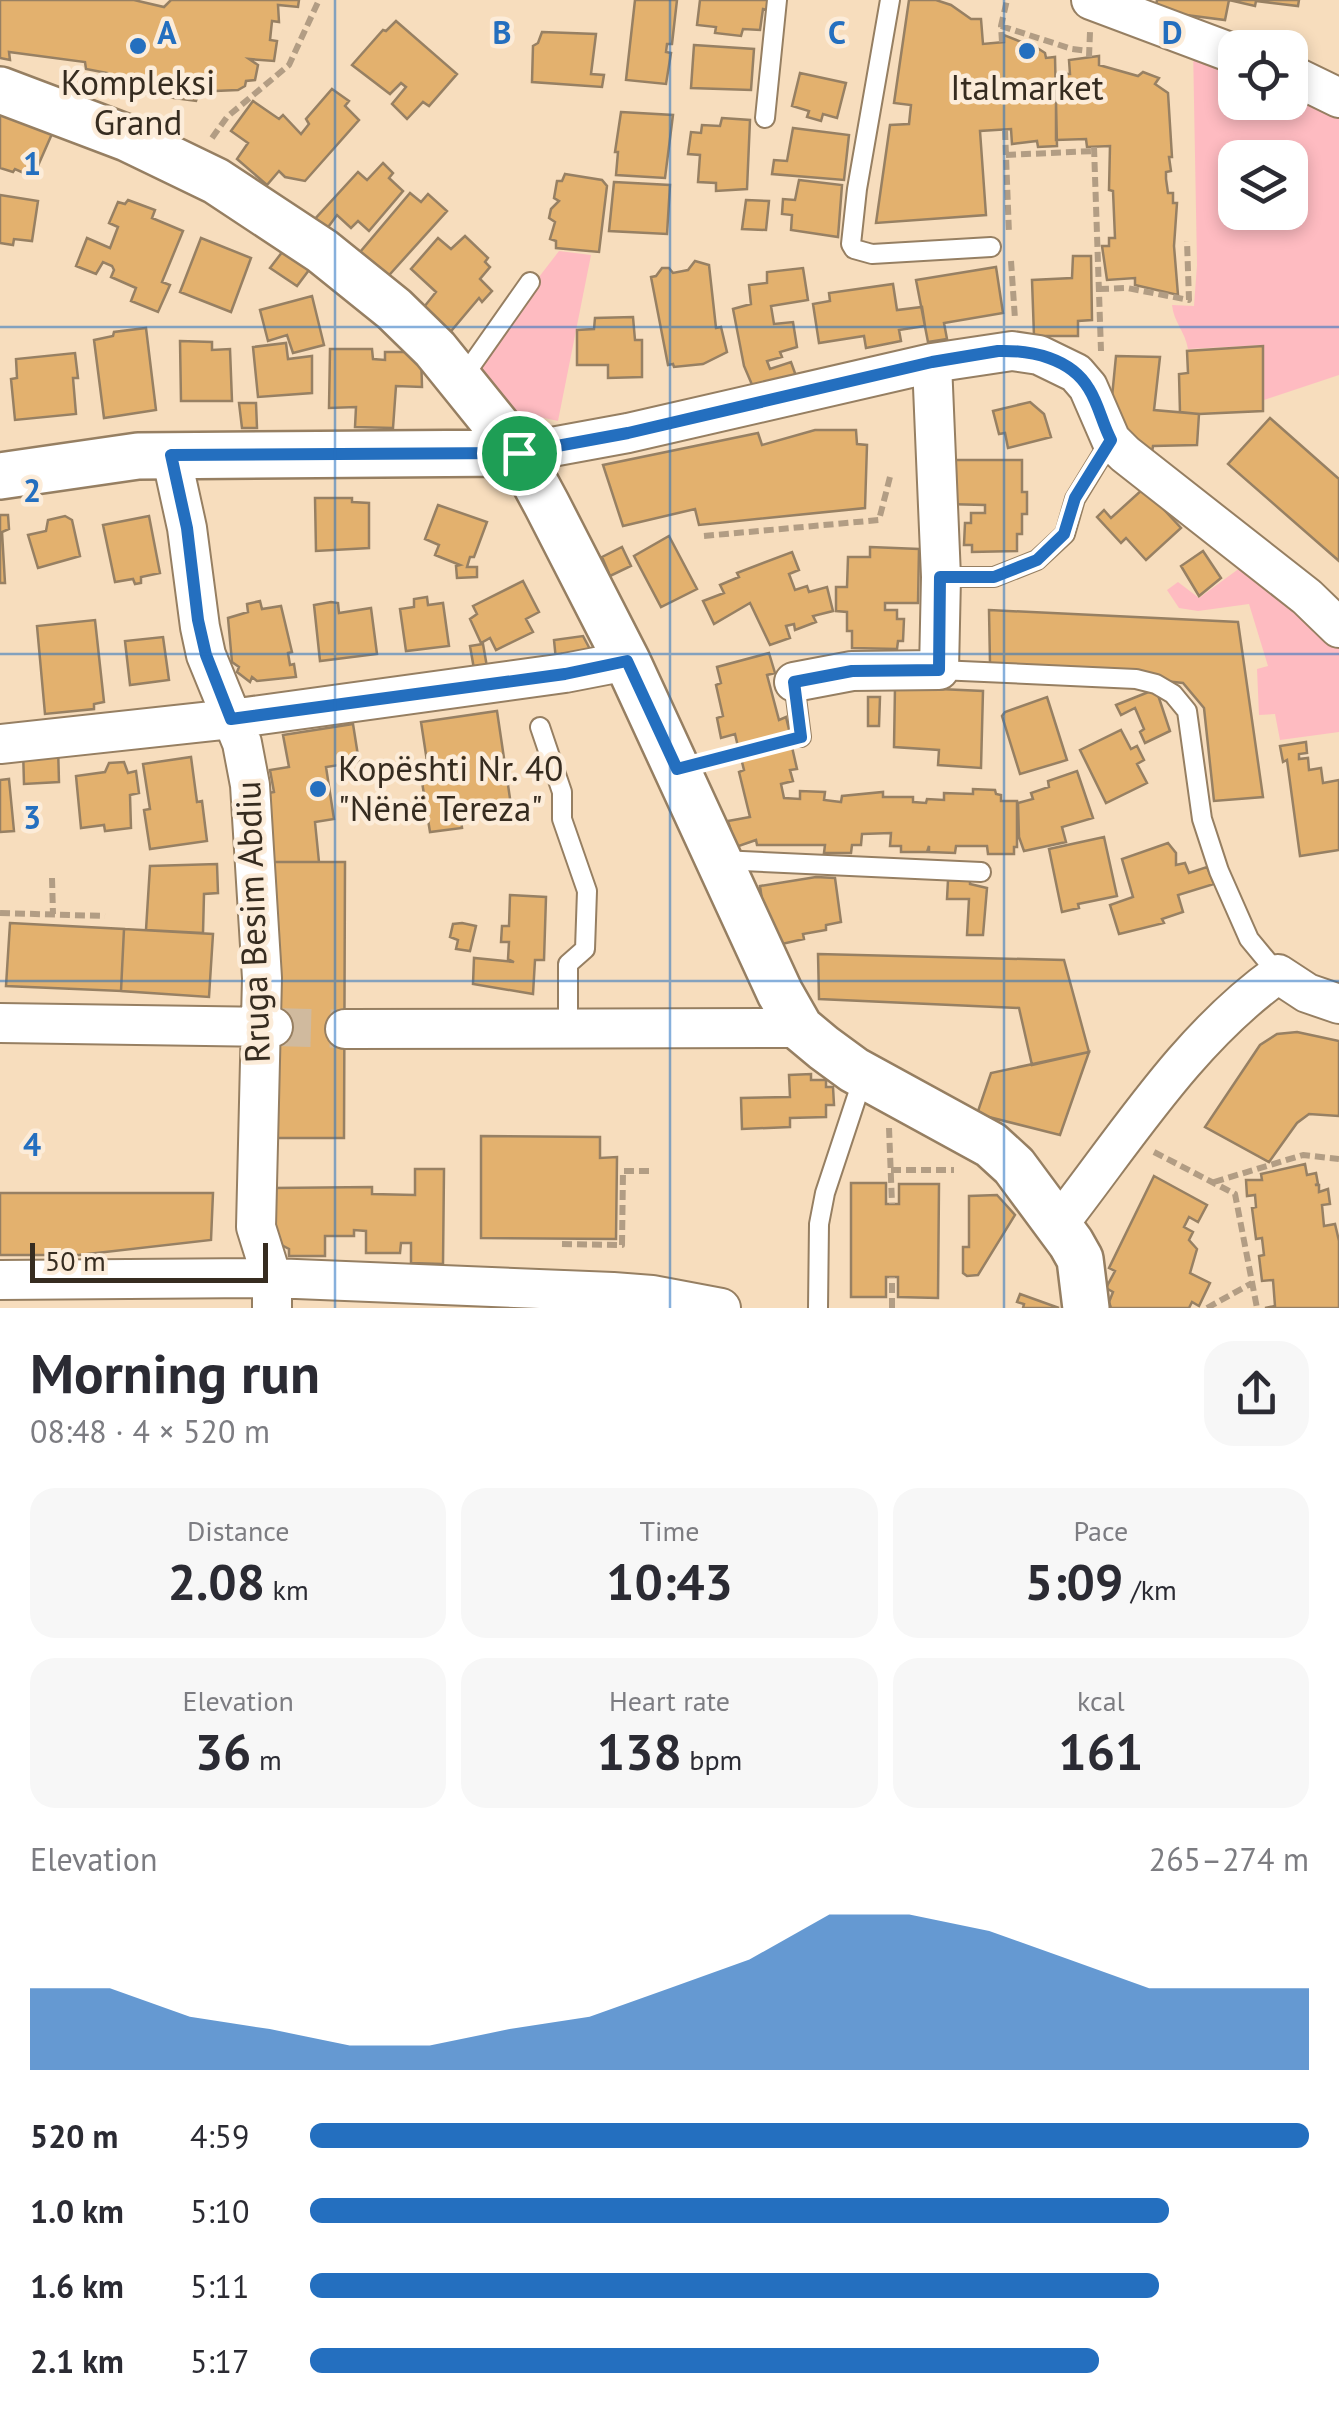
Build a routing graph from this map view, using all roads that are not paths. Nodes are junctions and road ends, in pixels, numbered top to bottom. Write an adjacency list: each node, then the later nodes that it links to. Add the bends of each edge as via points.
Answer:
1 (777, 0): 8 (lane)
2 (890, 0): 9 (lane, via 851,244 872,254)
3 (1102, 2): 4 (street)
4 (1218, 47)
5 (1308, 83): 7 (street)
6 (0, 90): 12 (street, via 127,138 263,210 408,322)
7 (1339, 98)
8 (765, 118)
9 (991, 246)
10 (530, 282): 12 (lane)
11 (932, 362): 13 (street, via 1012,351 1052,360 1088,387); 14 (street); 17 (street)
12 (461, 380): 14 (street)
13 (1111, 440): 17 (lane, via 1075,498 1064,534 1037,560 994,577); 18 (street)
14 (519, 453): 15 (street); 19 (street)
15 (171, 455): 16 (street); 22 (street, Rruga Besim Abdiu, via 198,620)
16 (0, 476)
17 (940, 577): 20 (street)
18 (1339, 628)
19 (627, 661): 22 (street); 26 (street)
20 (939, 670): 21 (street, via 852,671); 28 (lane, via 1136,679 1173,694 1187,711 1202,819 1219,871 1249,939)
21 (794, 682): 24 (lane)
22 (231, 719): 25 (street); 31 (street, Rruga Besim Abdiu, via 250,785)
23 (540, 727): 34 (lane, via 587,892 585,949 568,964)
24 (801, 737)
25 (0, 744)
26 (719, 860): 27 (lane); 32 (street)
27 (980, 872)
28 (1278, 974): 29 (street); 36 (street, via 1217,1023)
29 (1339, 1004)
30 (0, 1022): 31 (street)
31 (267, 1026): 38 (street, Rruga Besim Abdiu, via 256,1226)
32 (800, 1028): 34 (street); 35 (street)
33 (345, 1029): 34 (street)
34 (568, 1030)
35 (864, 1075): 36 (street, via 991,1145); 40 (lane, via 825,1193)
36 (1058, 1225): 41 (street, via 1080,1259)
37 (0, 1280): 38 (street)
38 (272, 1293): 39 (street, via 613,1292)
39 (721, 1308)
40 (818, 1308)
41 (1086, 1308)

